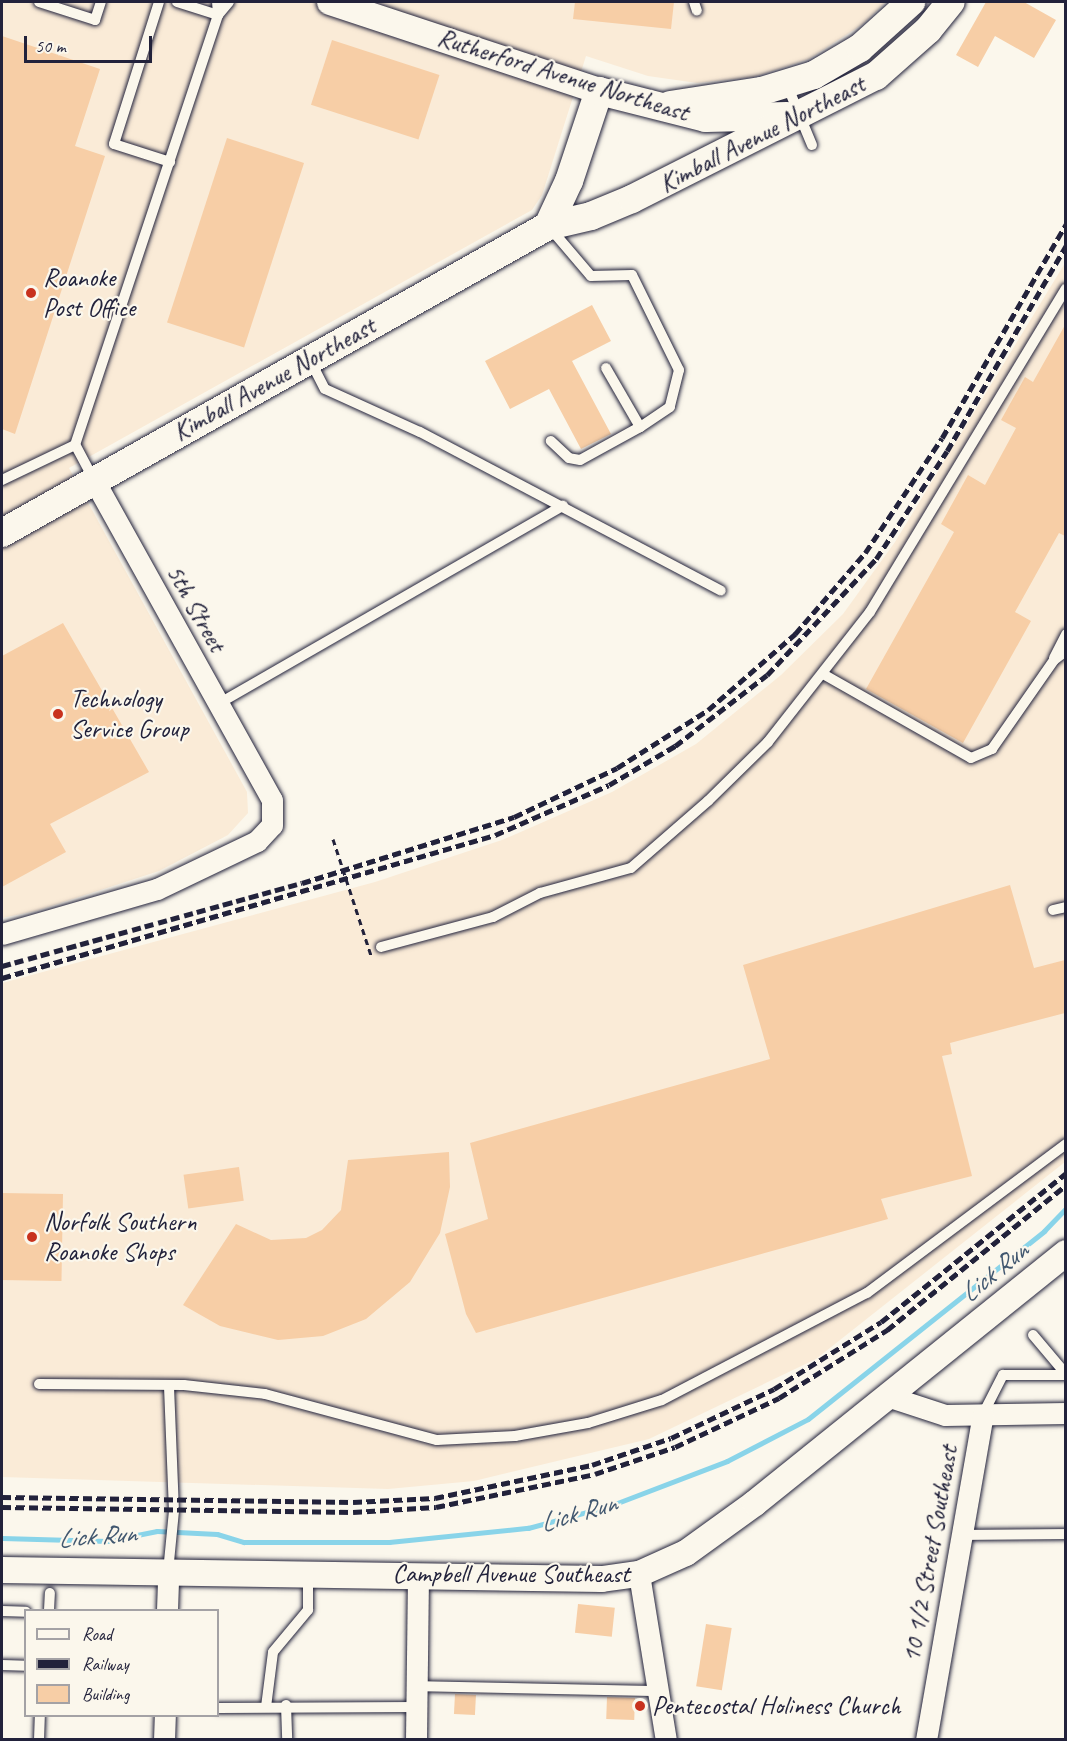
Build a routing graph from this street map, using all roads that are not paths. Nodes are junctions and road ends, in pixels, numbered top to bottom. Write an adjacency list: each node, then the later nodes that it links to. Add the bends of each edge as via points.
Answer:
1 (39, 2): 2 (lane, via 95,20)
2 (101, 2)
3 (159, 2): 16 (lane, via 114,144)
4 (177, 2): 10 (lane)
5 (217, 2): 10 (lane)
6 (229, 2): 10 (lane)
7 (911, 2): 11 (main road, Kimball Avenue Northeast, via 860,48)
8 (951, 2): 14 (main road, Kimball Avenue Northeast, via 928,30 876,76)
9 (346, 4): 12 (street, Rutherford Avenue Northeast)
10 (218, 15): 16 (lane)
11 (787, 84): 13 (main road, Kimball Avenue Northeast); 14 (lane)
12 (599, 91): 13 (main road, Rutherford Avenue Northeast); 17 (main road, via 569,181)
13 (662, 106): 14 (main road, Rutherford Avenue Northeast, via 706,118)
14 (800, 116): 15 (lane); 17 (main road, Kimball Avenue Northeast, via 632,200 591,216)
15 (812, 145)
16 (170, 162): 23 (lane)
17 (548, 226): 19 (main road, Kimball Avenue Northeast); 21 (lane, via 591,276 632,275 671,348 679,370 670,407)
18 (1065, 289): 32 (lane, via 939,505 870,612)
19 (309, 359): 25 (main road, Kimball Avenue Northeast); 26 (lane, via 325,389 358,401)
20 (606, 368): 21 (lane)
21 (640, 427): 22 (lane, via 580,460 568,458)
22 (551, 441)
23 (75, 445): 24 (lane); 25 (lane)
24 (2, 480)
25 (94, 480): 27 (main road, Kimball Avenue Northeast); 33 (street, 5th Street)
26 (563, 507): 28 (lane); 33 (lane)
27 (2, 533)
28 (721, 591)
29 (1065, 633): 31 (lane)
30 (1065, 651): 31 (lane)
31 (1050, 666): 32 (lane, via 992,749 971,758)
32 (823, 674): 37 (lane, via 768,742 648,858 624,871 540,893 493,917)
33 (218, 704): 36 (street, 5th Street, via 272,800 272,825 256,841 157,889)
34 (1065, 907): 35 (lane)
35 (1053, 910)
36 (2, 934)
37 (381, 947)
38 (1065, 1144): 43 (lane, via 867,1293 662,1400 588,1422 515,1436 437,1440 271,1395)
39 (1065, 1253): 44 (street, Campbell Avenue Southeast)
40 (1033, 1335): 41 (lane)
41 (1065, 1375): 46 (lane, via 1003,1376)
42 (39, 1384): 43 (lane)
43 (169, 1385): 49 (lane, via 174,1502)
44 (886, 1396): 46 (street, via 921,1411); 52 (street, Campbell Avenue Southeast, via 686,1553)
45 (1065, 1413): 46 (street)
46 (983, 1415): 48 (street, 10 1/2 Street Southeast)
47 (1065, 1534): 48 (lane)
48 (961, 1535): 74 (street, 10 1/2 Street Southeast)
49 (168, 1559): 50 (street, Campbell Avenue Southeast); 51 (street, Campbell Avenue Southeast); 56 (street)
50 (2, 1570)
51 (308, 1574): 53 (street, Campbell Avenue Southeast); 65 (lane, via 308,1610 273,1652)
52 (639, 1574): 53 (street, Campbell Avenue Southeast, via 602,1579); 62 (street)
53 (418, 1576): 61 (street)
54 (50, 1593): 55 (lane)
55 (49, 1609)
56 (167, 1609)
57 (2, 1611): 58 (lane)
58 (24, 1612)
59 (2, 1665): 60 (lane)
60 (24, 1665)
61 (416, 1686): 62 (lane); 66 (street)
62 (659, 1691): 73 (street)
63 (286, 1705): 65 (lane); 66 (lane); 71 (lane)
64 (219, 1707): 65 (lane)
65 (266, 1707)
66 (417, 1707): 72 (street)
67 (40, 1717): 69 (lane)
68 (165, 1717): 70 (street)
69 (39, 1740)
70 (164, 1740)
71 (287, 1740)
72 (416, 1740)
73 (666, 1740)
74 (926, 1740)

